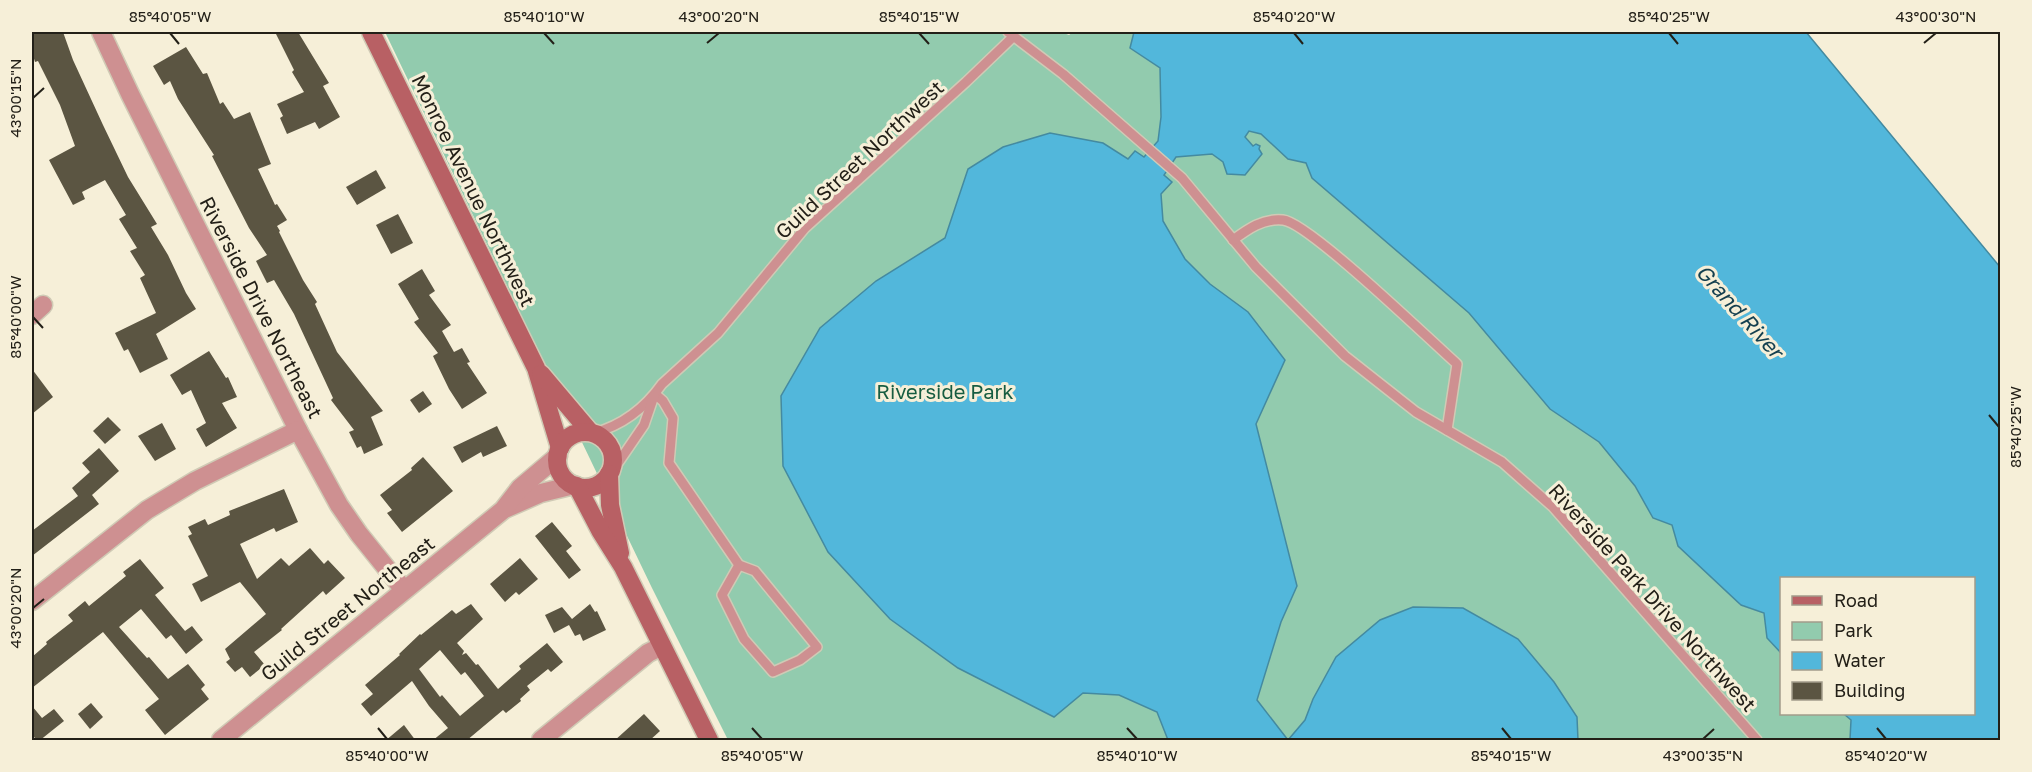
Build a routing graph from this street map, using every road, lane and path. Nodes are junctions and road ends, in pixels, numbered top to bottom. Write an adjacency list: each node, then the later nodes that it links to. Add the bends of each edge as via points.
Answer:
1 (101, 32): 7 (street, Riverside Drive Northeast)
2 (371, 32): 5 (main road, Monroe Avenue Northwest)
3 (1011, 34): 4 (lane, Riverside Park Drive Northwest, via 1182,178); 6 (lane, Guild Street Northwest, via 966,82 806,228 718,333)
4 (1233, 240): 8 (lane, Riverside Park Drive Northwest, via 1345,356 1416,412); 8 (lane, via 1257,223 1284,220 1313,236 1457,364)
5 (536, 368): 9 (main road, Monroe Avenue Northwest); 10 (main road, Monroe Avenue Northwest)
6 (655, 394): 9 (lane, Guild Street Northwest, via 618,425); 11 (lane, Guild Street Northwest, via 644,425); 14 (lane, via 673,418 669,463)
7 (298, 430): 16 (street, Riverside Drive Northeast, via 346,515); 17 (street, via 195,481 147,510)
8 (1447, 430): 22 (lane, Riverside Park Drive Northwest, via 1502,462 1554,507)
9 (592, 433): 10 (main road, via 572,435); 11 (main road, via 608,443 613,458)
10 (559, 452): 12 (main road, via 561,473); 13 (street, Guild Street Northeast, via 520,488)
11 (611, 470): 12 (main road, via 590,487); 15 (main road, via 610,505)
12 (576, 485): 13 (street, Guild Street Northeast, via 541,493); 15 (main road)
13 (503, 510): 16 (street, Guild Street Northeast)
14 (739, 565): 14 (lane, via 722,595 744,639 773,672 817,647 755,572)
15 (623, 567): 18 (main road)
16 (404, 590): 19 (street, Guild Street Northeast)
17 (32, 601)
18 (662, 646): 20 (street, via 648,653); 21 (main road)
19 (220, 741)
20 (541, 741)
21 (709, 741)
22 (1757, 741)

